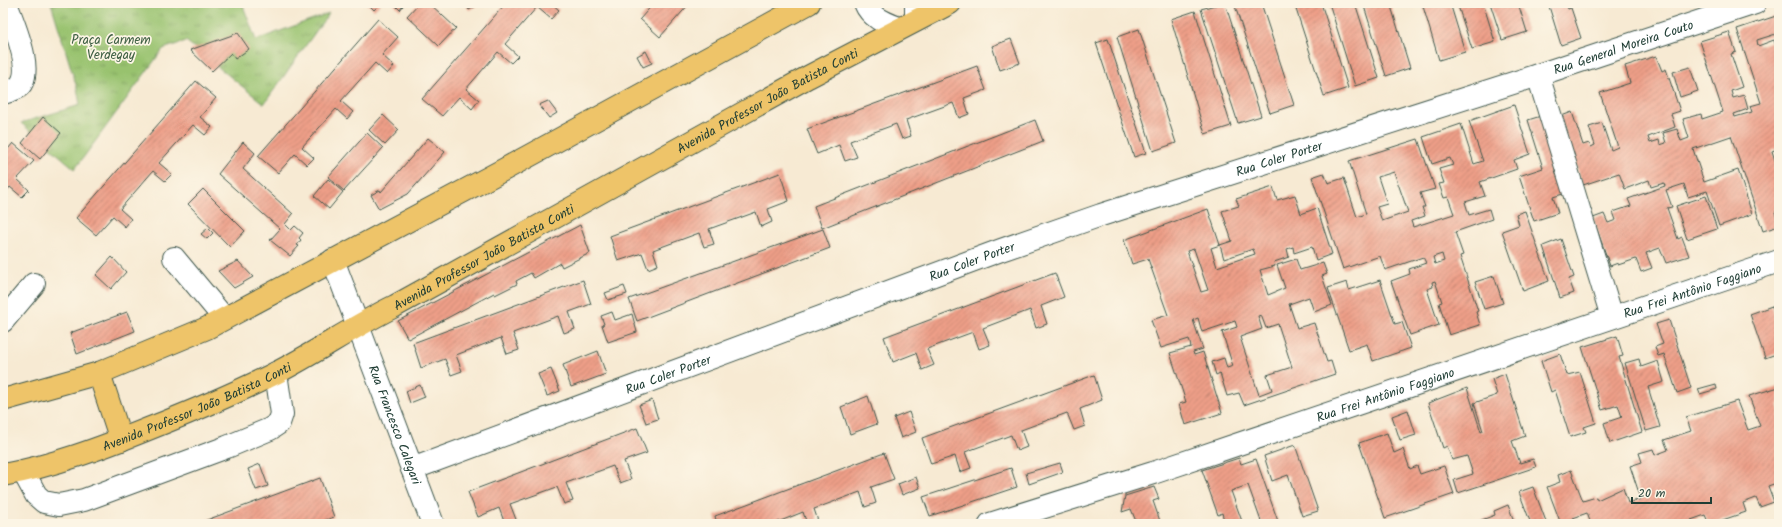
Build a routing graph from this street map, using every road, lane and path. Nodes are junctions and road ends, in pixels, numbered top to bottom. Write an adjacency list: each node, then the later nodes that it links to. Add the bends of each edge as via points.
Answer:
1 (6, 3): 8 (street, via 25,60 25,76)
2 (809, 3): 10 (main road)
3 (865, 3): 6 (street, via 880,20)
4 (950, 3): 6 (main road, Avenida Professor João Batista Conti)
5 (1754, 3): 7 (street, Rua General Moreira Couto)
6 (910, 17): 16 (main road, Avenida Professor João Batista Conti)
7 (1538, 75): 13 (street); 21 (street, Rua Coler Porter, via 1101,215)
8 (11, 90)
9 (174, 258): 14 (street)
10 (333, 260): 14 (main road); 16 (street, Rua Francesco Calegari)
11 (1779, 261): 13 (street, Rua Frei Antônio Faggiano)
12 (34, 284): 15 (street)
13 (1612, 317): 24 (street, Rua Frei Antônio Faggiano, via 1138,478)
14 (224, 318): 17 (main road, via 207,328)
15 (3, 321)
16 (359, 325): 18 (main road, Avenida Professor João Batista Conti); 21 (street, Rua Francesco Calegari)
17 (99, 373): 19 (main road); 20 (main road)
18 (276, 373): 20 (main road, Avenida Professor João Batista Conti, via 187,414); 22 (street, via 282,414 279,423 227,447 84,500 66,504 44,502)
19 (3, 400)
20 (121, 440): 22 (main road, Avenida Professor João Batista Conti, via 80,455)
21 (412, 469): 23 (street, Rua Francesco Calegari)
22 (13, 473)
23 (433, 524)
24 (990, 524)

